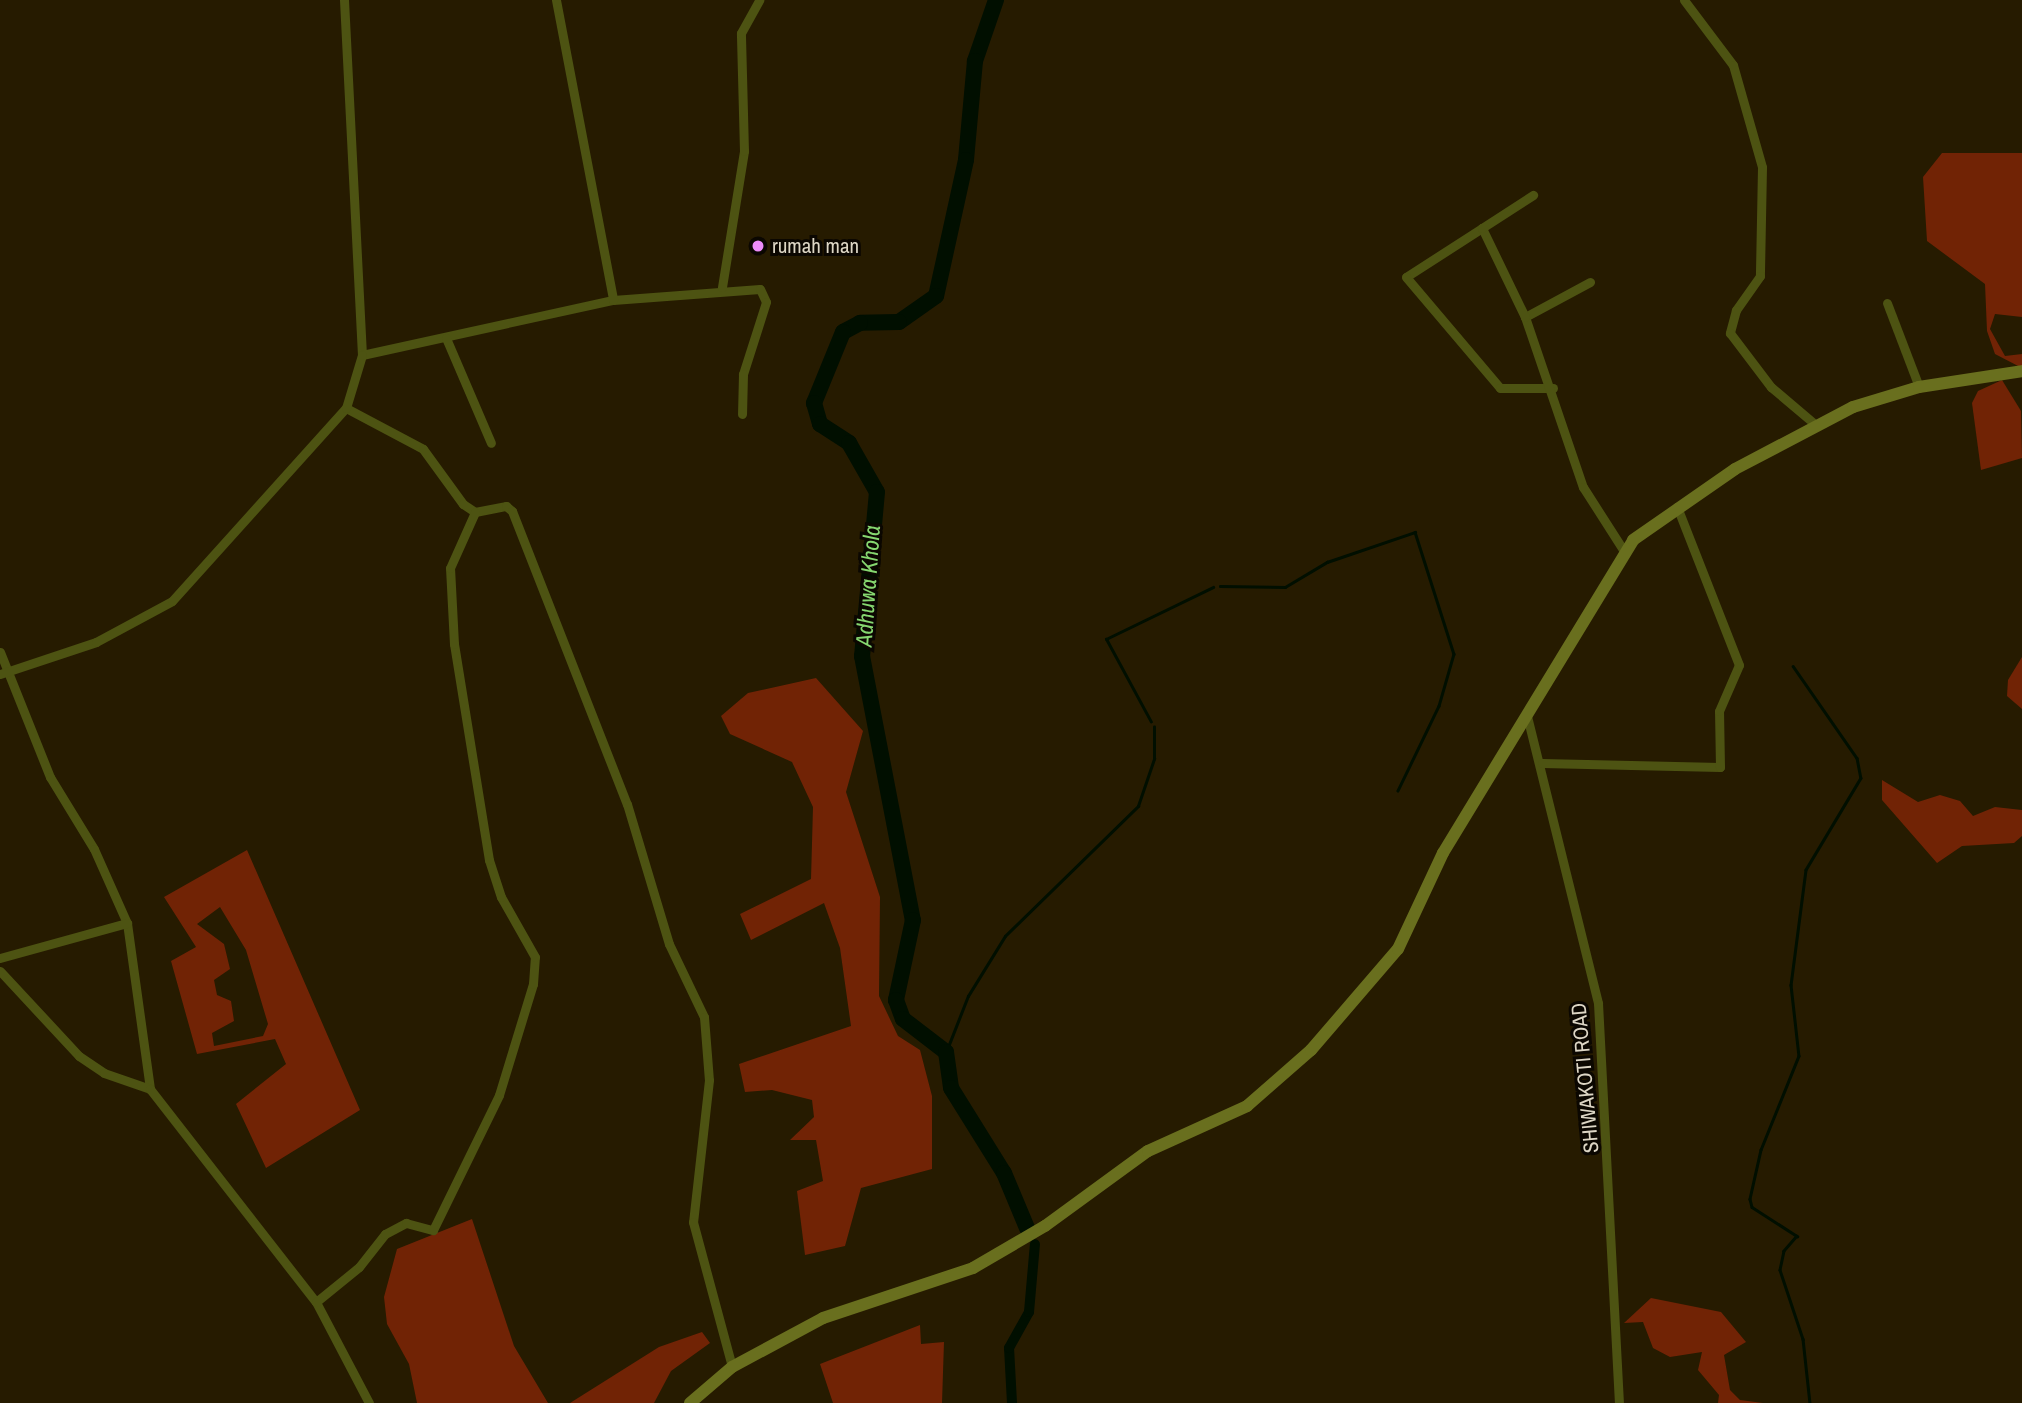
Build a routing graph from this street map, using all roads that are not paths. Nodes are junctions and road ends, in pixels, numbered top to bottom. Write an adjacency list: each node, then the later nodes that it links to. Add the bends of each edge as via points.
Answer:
1 (344, 0): 13 (street)
2 (556, 0): 9 (street)
3 (759, 0): 8 (street, via 741,33 744,151)
4 (1684, 0): 19 (street, via 1732,65 1762,167 1760,276 1736,310 1730,333 1771,387)
5 (1533, 195): 6 (street)
6 (1482, 228): 11 (street); 16 (street, via 1406,277 1500,388)
7 (1590, 282): 11 (street)
8 (722, 287): 9 (street); 18 (street, via 765,292 743,374)
9 (613, 300): 12 (street)
10 (1887, 303): 15 (street)
11 (1525, 317): 16 (street)
12 (446, 338): 13 (street); 20 (street)
13 (362, 355): 17 (street)
14 (2022, 371): 15 (street)
15 (1919, 387): 19 (street)
16 (1553, 388): 23 (street, via 1583,487)
17 (346, 408): 22 (street, via 423,449); 25 (street, via 172,601 96,642)
18 (742, 414)
19 (1816, 425): 21 (street)
20 (491, 443)
21 (1677, 507): 23 (street); 27 (street, via 1740,666 1719,710 1720,767)
22 (475, 512): 32 (street, via 450,568 454,643 489,860 501,897 535,957 533,984 499,1095 433,1230 406,1223 385,1234 359,1267); 33 (street, via 506,506 512,511 628,804 669,944 704,1017 709,1080 693,1222)
23 (1624, 551): 26 (street)
24 (0, 652): 25 (street)
25 (4, 672): 28 (street, via 50,777 94,849)
26 (1527, 716): 27 (street, SHIWAKOTI ROAD); 33 (street, via 1443,853 1398,949 1311,1050 1247,1106 1148,1151 1045,1226 973,1268 823,1318)
27 (1542, 763): 36 (street, SHIWAKOTI ROAD, via 1562,871 1598,1003)
28 (127, 923): 29 (street); 31 (street)
29 (0, 958)
30 (0, 971): 31 (street, via 79,1056 104,1073)
31 (150, 1089): 32 (street)
32 (316, 1302): 34 (street)
33 (732, 1367): 35 (street)
34 (369, 1403)
35 (690, 1403)
36 (1619, 1403)

